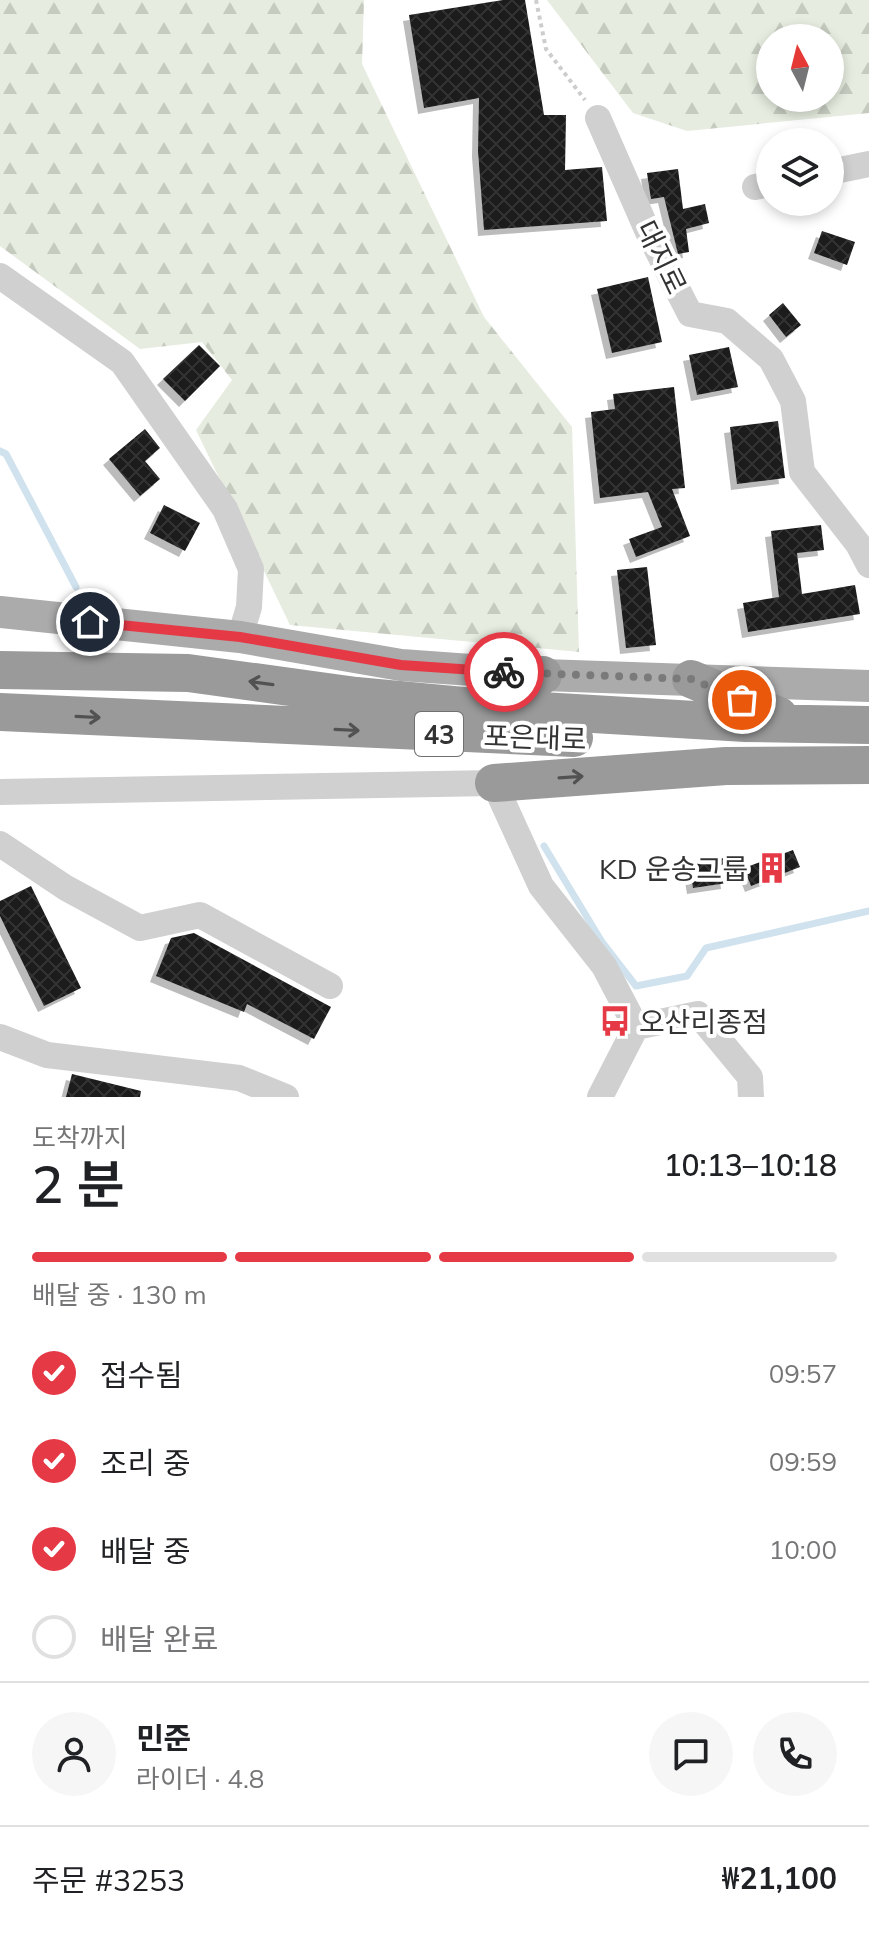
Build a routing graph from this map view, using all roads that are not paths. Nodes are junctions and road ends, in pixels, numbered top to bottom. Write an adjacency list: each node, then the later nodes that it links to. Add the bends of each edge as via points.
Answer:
1 (598, 118): 5 (street, 대지로, via 690,314 727,321 771,359 793,401 802,472)
2 (869, 164): 3 (street)
3 (844, 169)
4 (0, 276): 7 (street, via 122,362 225,509 251,569 249,607)
5 (867, 558)
6 (0, 612): 7 (main road)
7 (240, 637): 10 (main road, via 401,665)
8 (869, 669): 12 (street)
9 (8, 670): 14 (highway, 포은대로 / 43, one-way to 9, via 188,673)
10 (543, 675): 11 (main road); 14 (highway)
11 (691, 679): 12 (main road); 16 (highway)
12 (812, 683): 13 (main road)
13 (869, 686)
14 (474, 707): 16 (highway, 포은대로 / 43)
15 (5, 712): 18 (highway, 포은대로 / 43, one-way to 18, via 461,735)
16 (793, 722): 17 (highway, 포은대로 / 43)
17 (869, 725)
18 (869, 747)
19 (869, 765): 20 (highway, one-way to 19, via 726,766)
20 (494, 783): 21 (street); 24 (street, via 541,886 604,966)
21 (0, 792)
22 (0, 844): 23 (street, via 140,928 200,915)
23 (330, 986)
24 (636, 1027): 27 (street); 28 (street, via 698,1014 750,1077)
25 (0, 1037): 26 (street, via 47,1055 239,1078)
26 (286, 1097)
27 (600, 1097)
28 (751, 1097)

